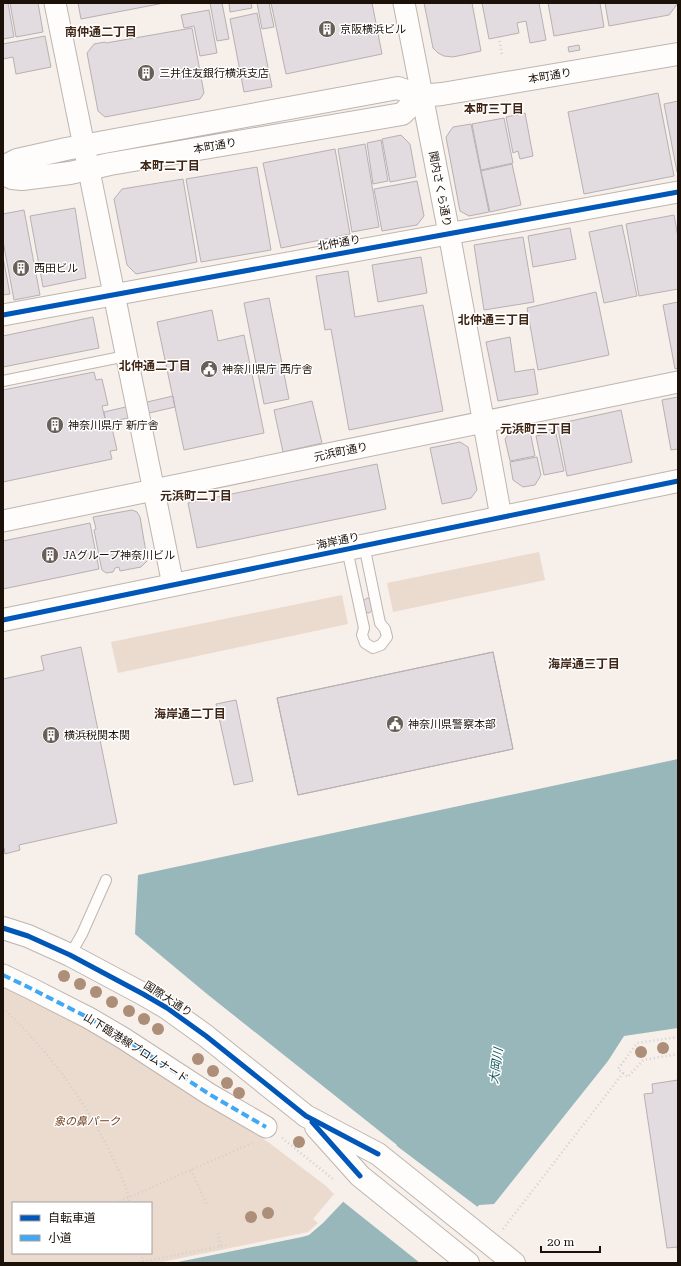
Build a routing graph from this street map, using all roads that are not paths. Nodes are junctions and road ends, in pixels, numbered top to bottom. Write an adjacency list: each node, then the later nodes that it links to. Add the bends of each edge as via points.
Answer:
1 (55, 3): 5 (street)
2 (404, 3): 4 (street, 関内さくら通り)
3 (678, 54): 4 (main road, 本町通り)
4 (421, 96): 5 (main road, 本町通り, via 398,88); 6 (main road, 本町通り, via 402,114); 9 (street, 関内さくら通り)
5 (84, 146): 6 (street); 7 (main road, 本町通り, via 17,160 9,164)
6 (89, 168): 7 (main road, 本町通り, via 22,179 12,178); 10 (street)
7 (3, 172)
8 (678, 192): 9 (street, 北仲通り)
9 (448, 233): 10 (street, 北仲通り); 15 (street, 関内さくら通り)
10 (114, 295): 11 (street, 北仲通り); 12 (street)
11 (3, 315)
12 (126, 356): 13 (lane); 17 (street)
13 (3, 381)
14 (678, 382): 15 (street, 元浜町通り)
15 (484, 422): 17 (street, 元浜町通り); 18 (street, 関内さくら通り)
16 (678, 481): 18 (main road, 海岸通り)
17 (153, 490): 19 (street, 元浜町通り); 21 (street)
18 (501, 517): 20 (main road, 海岸通り)
19 (3, 520)
20 (356, 547): 20 (lane, via 380,623 387,637 381,645 373,648 365,644 362,635 364,628); 21 (main road, 海岸通り)
21 (173, 585): 22 (main road, 海岸通り)
22 (3, 620)
23 (106, 880): 25 (lane)
24 (3, 928): 25 (main road, 国際大通り)
25 (70, 955): 27 (main road, 国際大通り, via 167,1008)
26 (3, 975): 28 (street, 山下臨港線プロムナード, via 123,1038 209,1094)
27 (306, 1116): 29 (main road, 国際大通り, via 360,1176); 30 (main road, 国際大通り, via 378,1154)
28 (261, 1134)
29 (463, 1259)
30 (514, 1263)

